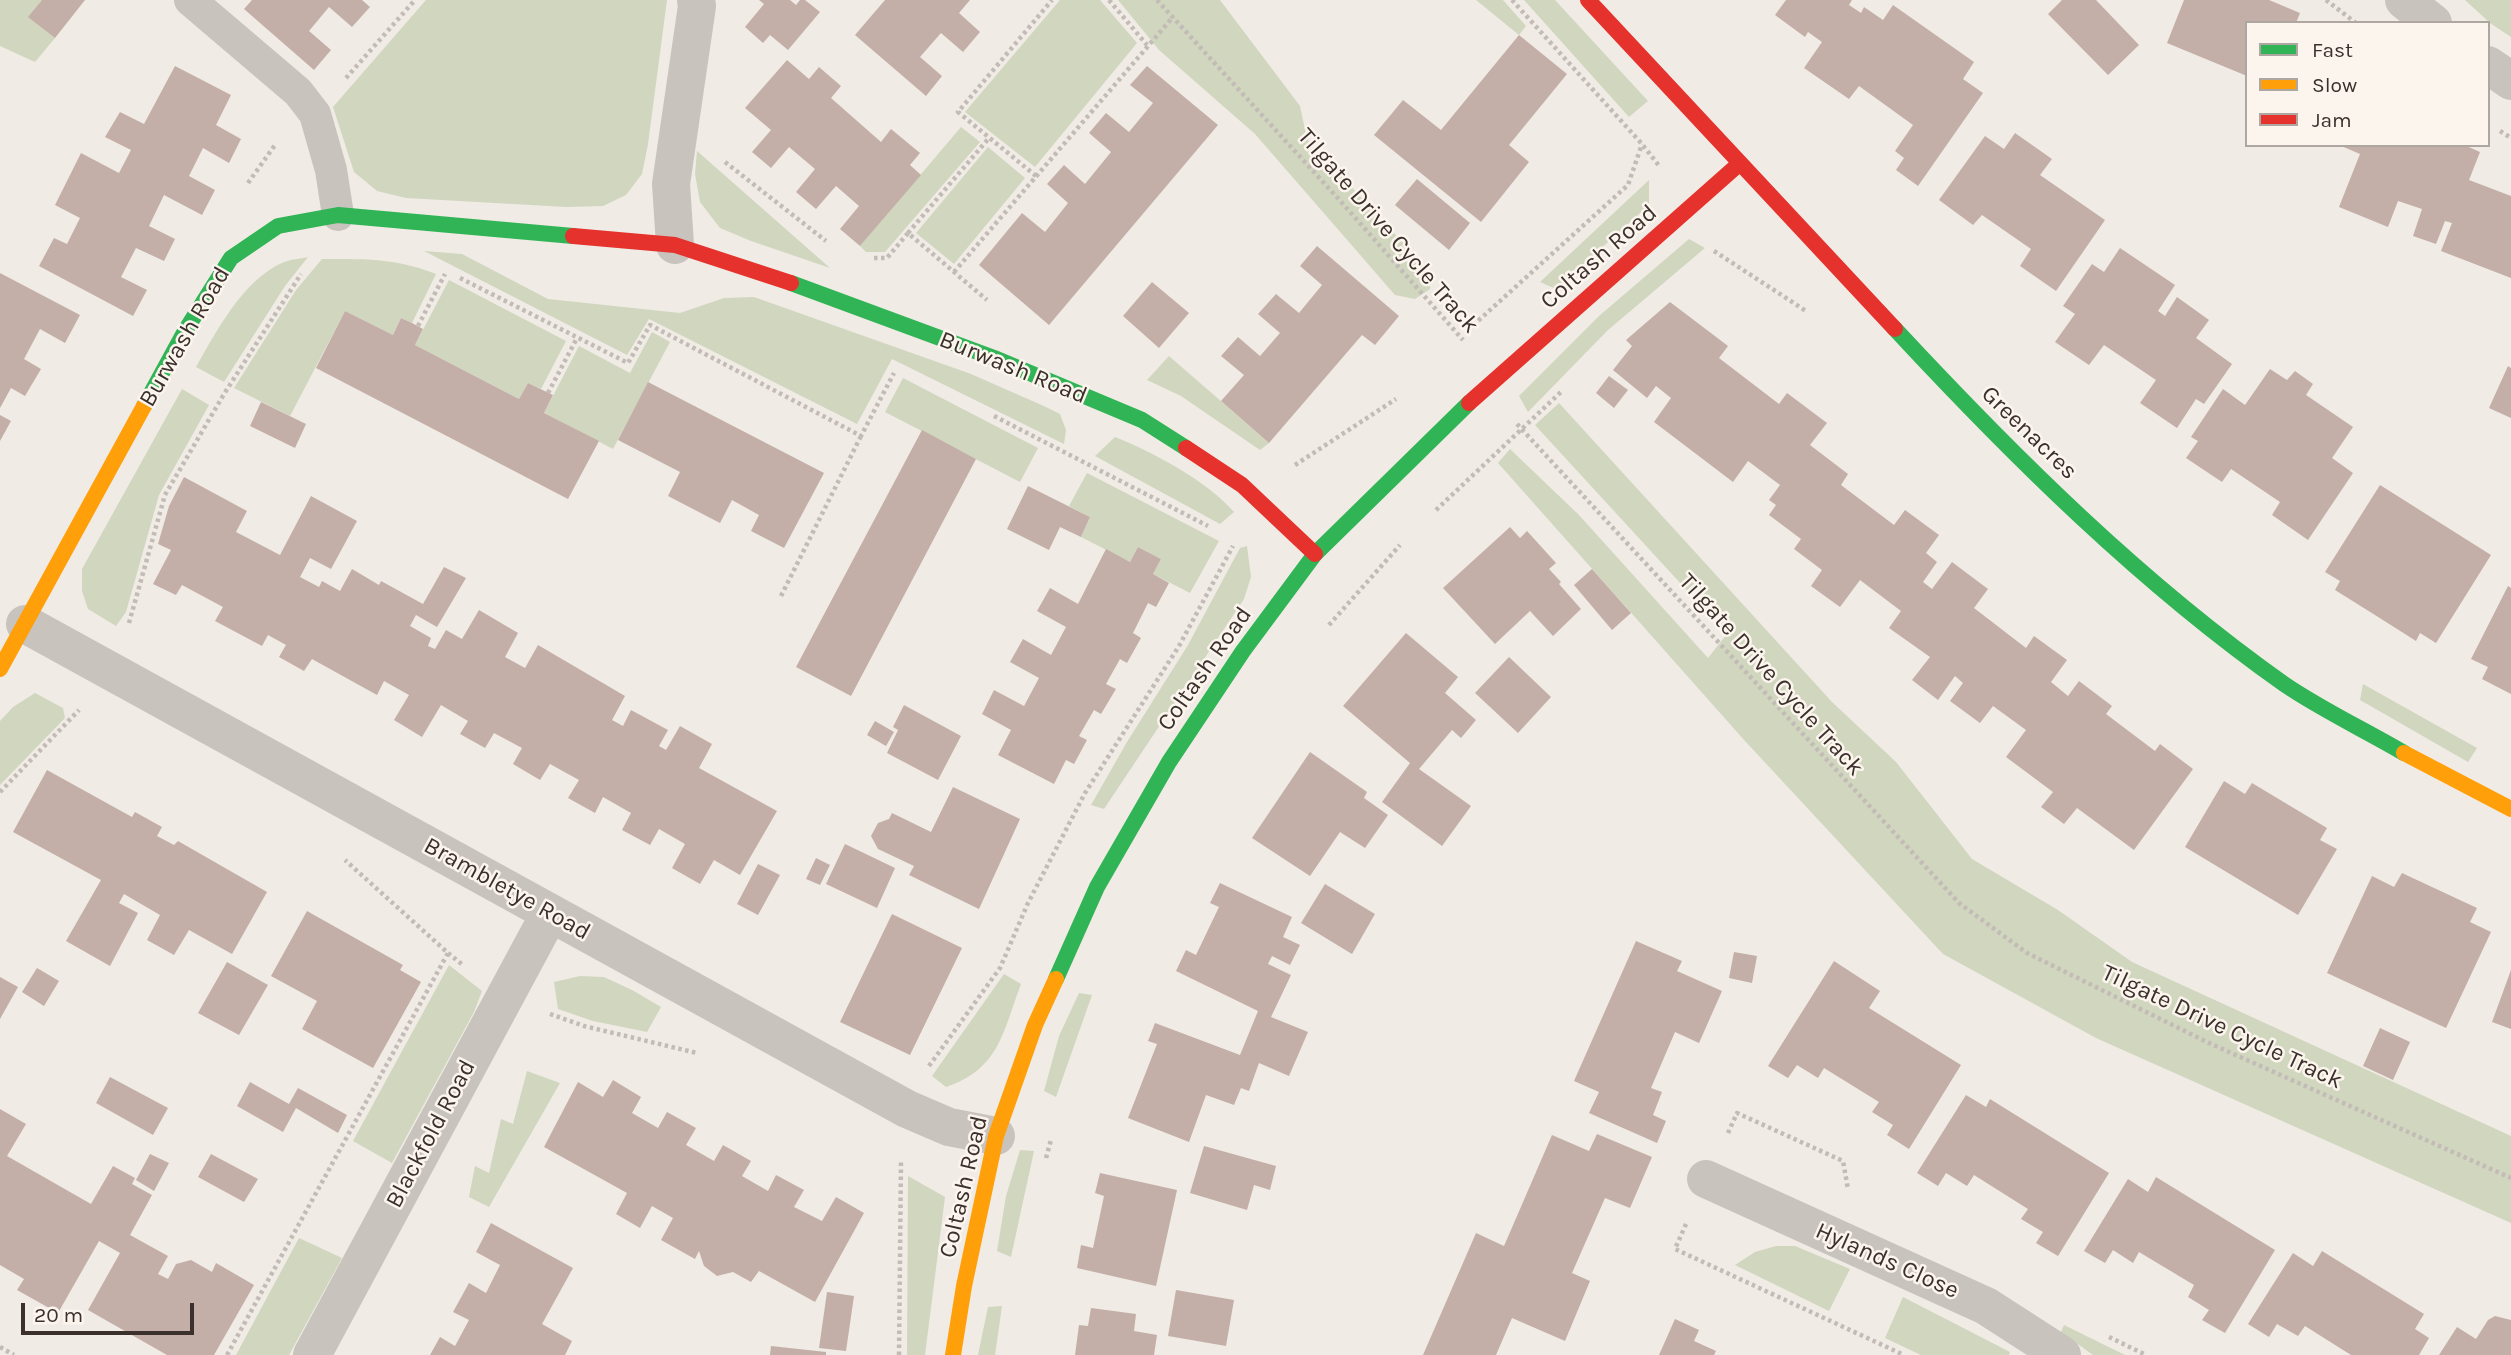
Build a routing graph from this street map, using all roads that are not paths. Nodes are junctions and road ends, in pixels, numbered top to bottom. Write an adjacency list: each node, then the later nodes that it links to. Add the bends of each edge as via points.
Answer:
1 (190, 0): 9 (lane, via 298,92 315,114)
2 (696, 0): 10 (street, via 671,184)
3 (1588, 0): 8 (street, Greenacres)
4 (2404, 0): 5 (street)
5 (2430, 21)
6 (2490, 66): 7 (street)
7 (2511, 81)
8 (1739, 164): 11 (street, Coltash Road, via 1489,383); 14 (street, Greenacres, via 1938,375 2169,595 2286,684)
9 (338, 215): 10 (street, Burwash Road); 12 (street, Burwash Road, via 278,226 231,258 185,331)
10 (675, 245): 11 (street, Burwash Road, via 994,358 1142,420 1242,485)
11 (1315, 554): 16 (street, Coltash Road, via 1176,751 1097,887 1035,1025)
12 (25, 624): 13 (street, Burwash Road); 15 (street, Brambletye Road)
13 (0, 669)
14 (2511, 809)
15 (550, 913): 16 (street, Brambletye Road, via 907,1109 949,1127); 18 (street, Blackfold Road)
16 (996, 1136): 19 (street, Coltash Road)
17 (1706, 1179): 20 (street, Hylands Close, via 1986,1306)
18 (312, 1355)
19 (953, 1355)
20 (2062, 1355)

